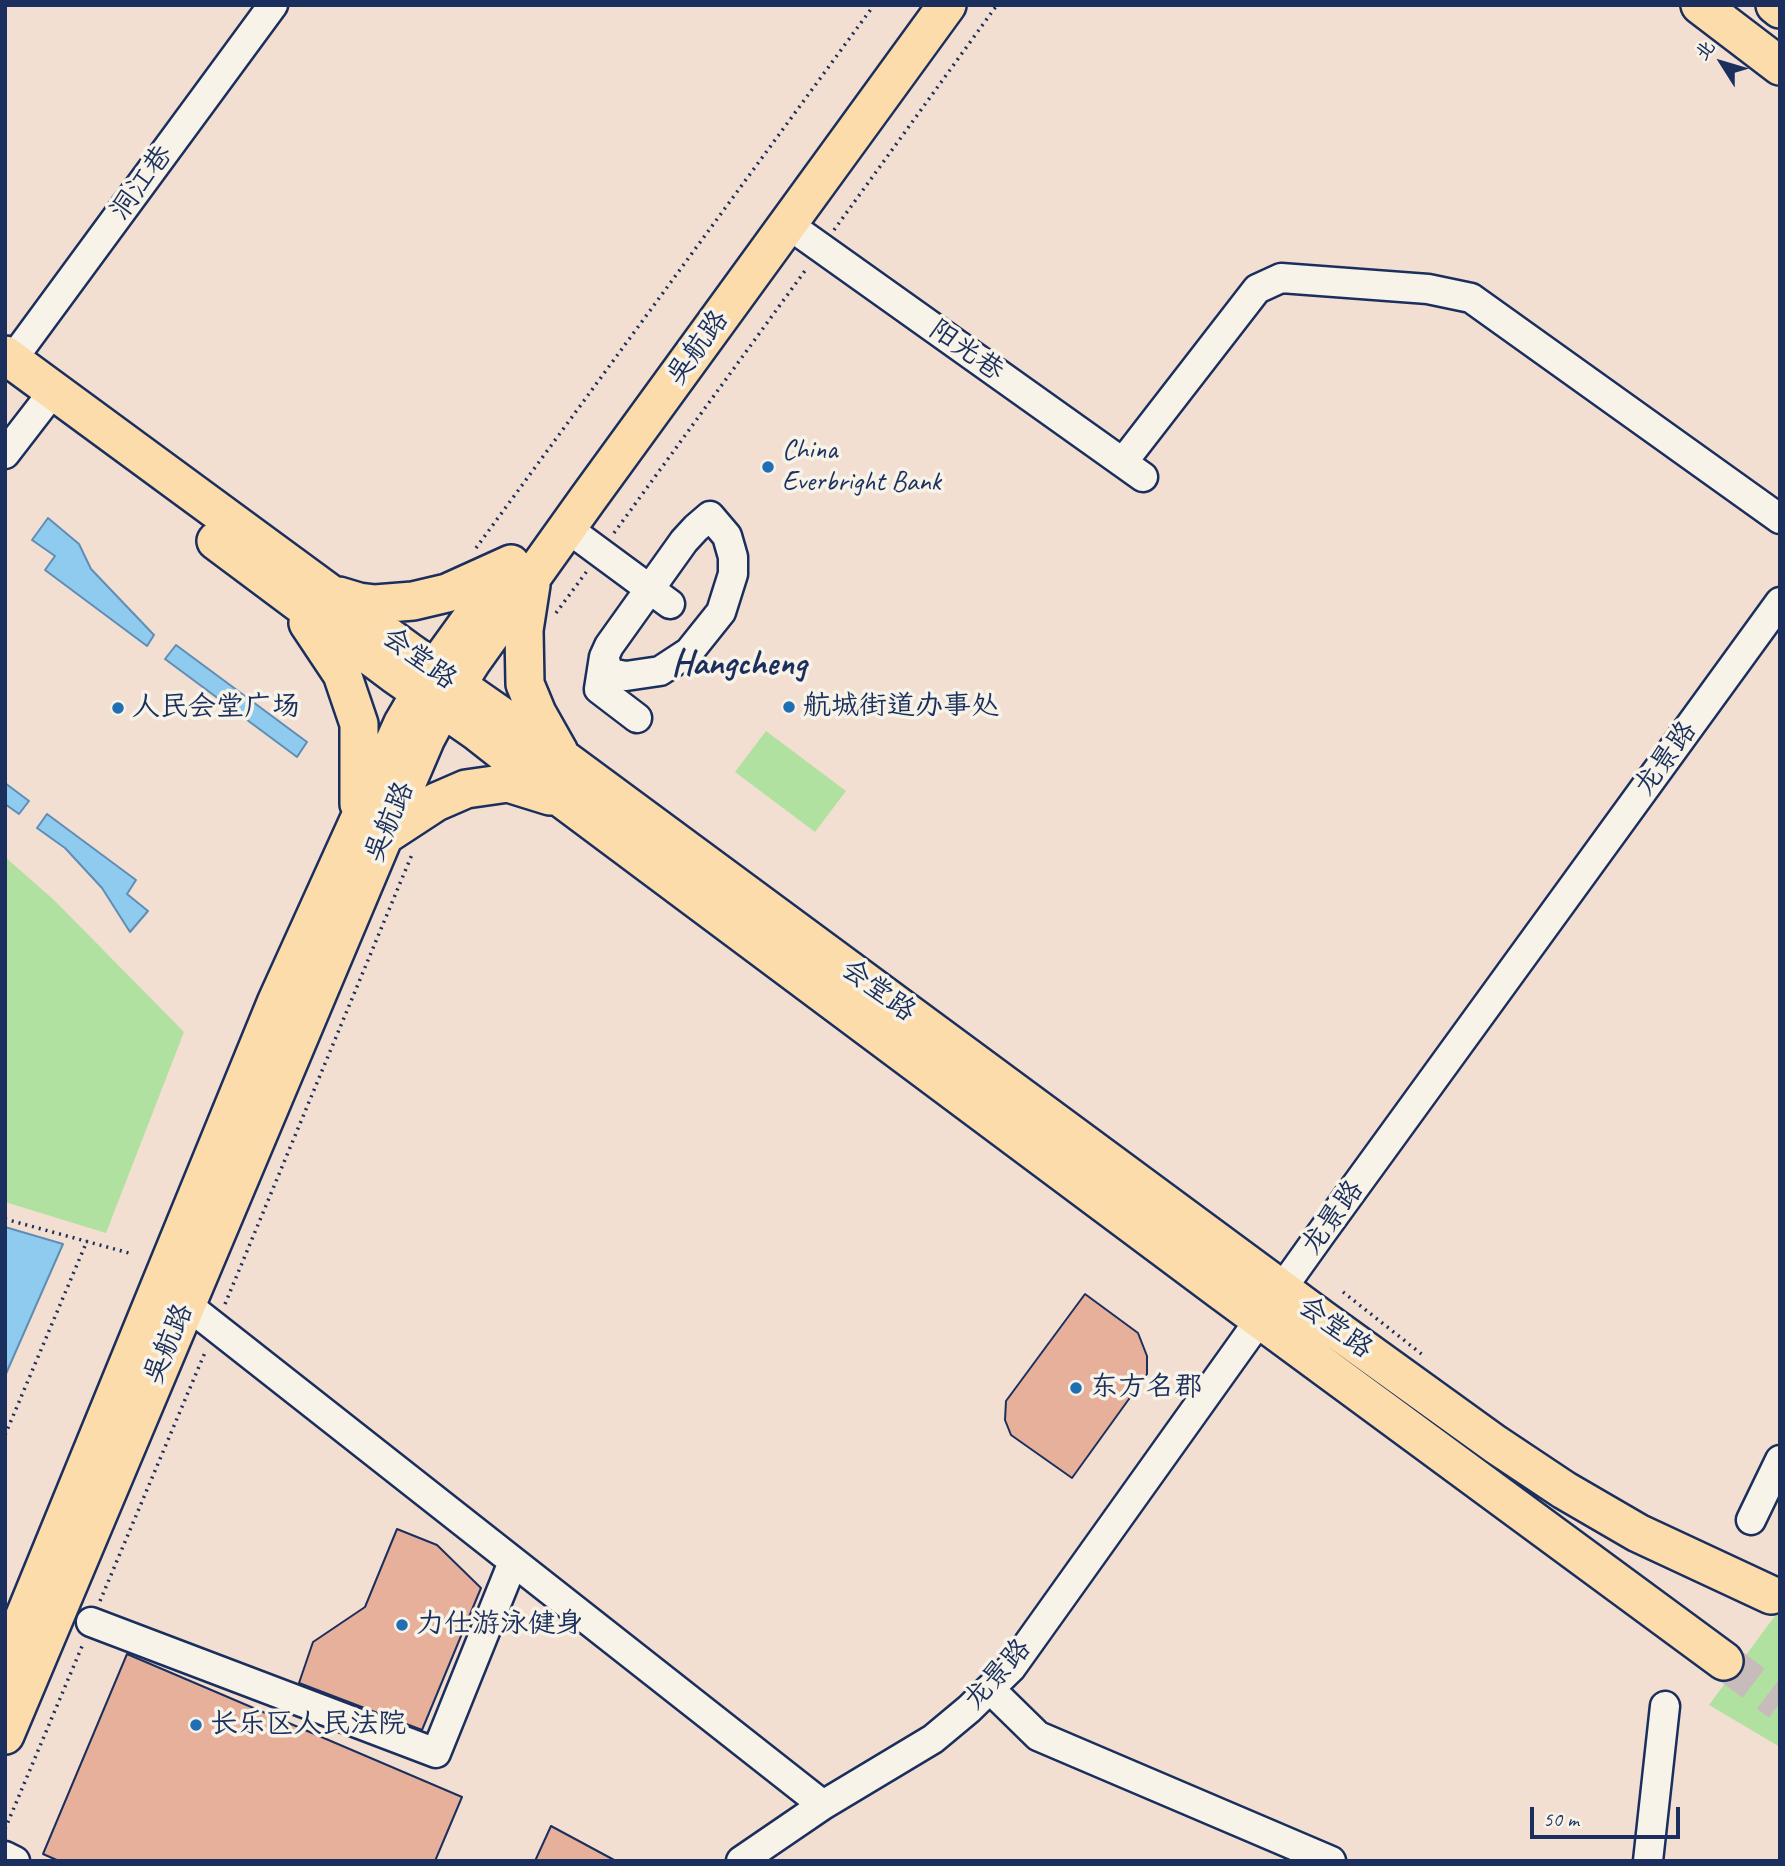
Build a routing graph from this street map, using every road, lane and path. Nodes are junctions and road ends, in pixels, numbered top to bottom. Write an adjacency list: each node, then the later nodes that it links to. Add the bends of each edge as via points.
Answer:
1 (272, 5): 12 (street, 洞江巷)
2 (874, 5): 17 (path)
3 (915, 5): 19 (main road, 吴航路)
4 (947, 5): 10 (main road, 吴航路)
5 (997, 5): 11 (path)
6 (1700, 5): 9 (main road)
7 (1775, 5): 8 (main road)
8 (1780, 9)
9 (1780, 66)
10 (789, 225): 11 (street, 阳光巷); 16 (main road, 吴航路)
11 (821, 248): 15 (street, 阳光巷, via 1133,470 1257,289 1281,278 1428,289 1471,298); 18 (path)
12 (7, 364): 13 (main road, 会堂路); 20 (main road, 会堂路)
13 (42, 406): 14 (street); 21 (main road, 会堂路)
14 (5, 454)
15 (1780, 519)
16 (567, 528): 18 (street); 19 (main road, 吴航路)
17 (473, 552)
18 (600, 552): 22 (street); 24 (path)
19 (522, 570): 20 (main road, via 413,601 359,602); 26 (main road, 吴航路); 28 (main road, via 525,684 550,739)
20 (321, 587): 26 (main road, 会堂路)
21 (283, 593): 26 (main road, 会堂路); 30 (main road, via 332,656 349,691 359,724)
22 (660, 596): 25 (street, via 609,646); 25 (street, via 684,541 710,516 727,536 733,557 733,574 721,612 689,652 660,671 626,676 608,673)
23 (1780, 602): 34 (street, 龙景路)
24 (552, 618)
25 (604, 657): 27 (street, via 599,689)
26 (438, 689): 28 (main road, 会堂路); 29 (main road, 会堂路, via 477,731); 30 (main road, 吴航路, via 426,738)
27 (637, 718)
28 (566, 761): 34 (main road, 会堂路)
29 (565, 801): 30 (main road, via 508,783 484,785); 36 (main road, 会堂路)
30 (371, 830): 35 (main road, 吴航路); 44 (main road, 吴航路, via 276,1003)
31 (5, 1219): 32 (path)
32 (87, 1241): 33 (path); 37 (path)
33 (129, 1253)
34 (1282, 1288): 36 (street, 龙景路); 41 (main road, 会堂路, via 1564,1490 1638,1534)
35 (186, 1304): 40 (street); 47 (main road, 吴航路)
36 (1261, 1318): 43 (main road, 会堂路); 45 (street, 龙景路, via 1011,1668)
37 (5, 1435)
38 (1780, 1460): 39 (street)
39 (1751, 1520)
40 (513, 1562): 42 (street, via 436,1753); 48 (street)
41 (1771, 1595)
42 (91, 1622)
43 (1724, 1661)
44 (5, 1664)
45 (990, 1689): 48 (street, 龙景路, via 933,1739); 52 (street, via 1038,1736)
46 (1664, 1706): 53 (street)
47 (5, 1735)
48 (823, 1805): 51 (street, 龙景路)
49 (5, 1856): 50 (street)
50 (15, 1861)
51 (741, 1861)
52 (1331, 1861)
53 (1648, 1861)

